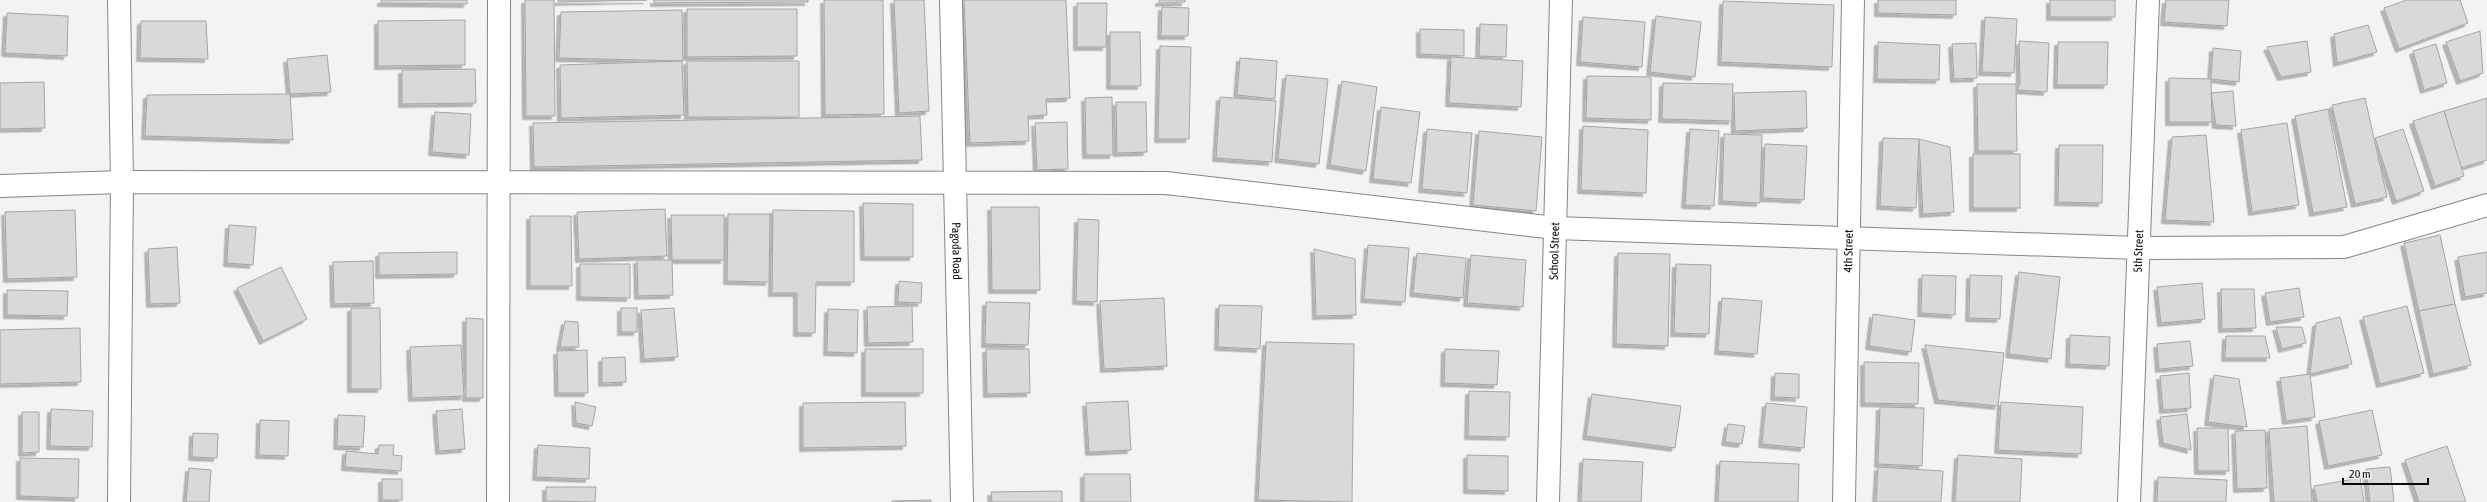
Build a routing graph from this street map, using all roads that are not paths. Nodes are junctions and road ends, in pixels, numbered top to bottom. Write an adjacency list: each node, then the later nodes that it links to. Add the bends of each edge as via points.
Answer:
1 (119, 0): 7 (street)
2 (499, 0): 8 (street)
3 (951, 0): 9 (street, Pagoda Road)
4 (1561, 0): 12 (street, School Street)
5 (1853, 0): 13 (street, 4th Street)
6 (2148, 0): 14 (street, 5th Street)
7 (122, 182): 8 (street); 10 (street); 15 (street)
8 (498, 182): 9 (street); 16 (street)
9 (955, 183): 12 (street, via 1166,183); 17 (street, Pagoda Road)
10 (0, 186)
11 (2487, 205): 14 (street, via 2344,247)
12 (1555, 228): 13 (street); 18 (street, School Street)
13 (1849, 238): 14 (street); 19 (street, 4th Street)
14 (2139, 248): 20 (street, 5th Street)
15 (119, 502)
16 (498, 502)
17 (962, 502)
18 (1548, 502)
19 (1844, 502)
20 (2129, 502)

